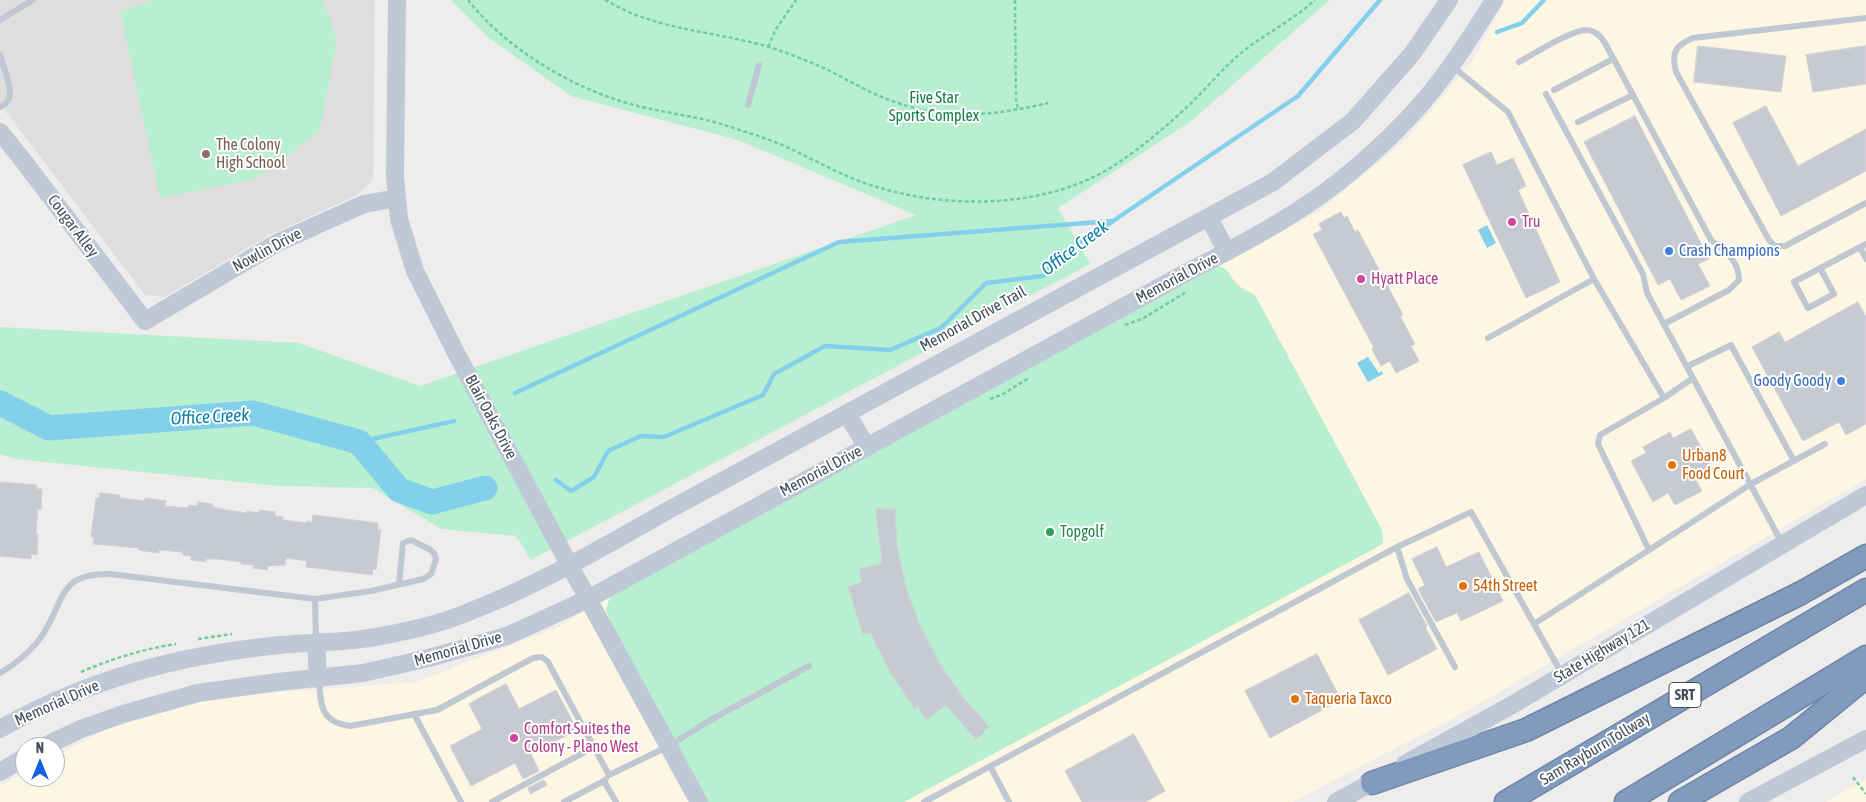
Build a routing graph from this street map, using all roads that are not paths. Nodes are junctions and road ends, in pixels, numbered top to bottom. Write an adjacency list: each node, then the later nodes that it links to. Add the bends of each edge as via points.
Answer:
1 (33, 0): 6 (lane)
2 (397, 0): 19 (street, Blair Oaks Drive)
3 (1449, 0): 21 (street, Memorial Drive, via 1412,54 1353,121 1273,182)
4 (1494, 0): 11 (street, Memorial Drive)
5 (1866, 18): 20 (lane, via 1693,38 1675,50 1673,60 1676,72 1764,232 1776,246 1785,246)
6 (0, 20)
7 (0, 55): 16 (lane, via 10,96)
8 (1613, 59): 9 (lane, via 1599,35 1588,30 1576,32); 12 (lane); 14 (lane)
9 (1519, 62)
10 (759, 65): 15 (lane)
11 (1451, 66): 23 (street, Memorial Drive, via 1405,120 1343,178 1305,206); 26 (lane, via 1508,112)
12 (1554, 90)
13 (1546, 94): 28 (lane, via 1643,274 1647,293)
14 (1633, 95): 17 (lane); 28 (lane, via 1711,240 1733,258 1739,270 1739,280 1729,290)
15 (748, 105)
16 (0, 107)
17 (1578, 122)
18 (4, 140): 27 (street, Cougar Alley)
19 (398, 198): 27 (street, Nowlin Drive, via 364,204 277,243); 43 (street, Blair Oaks Drive, via 399,219 415,271 427,297)
20 (1866, 203)
21 (1209, 218): 23 (street); 33 (street, Memorial Drive)
22 (1863, 246): 24 (lane); 25 (lane)
23 (1227, 252): 35 (street, Memorial Drive)
24 (1866, 259)
25 (1820, 268): 25 (lane, via 1794,282 1808,308 1834,294)
26 (1594, 278): 29 (lane); 32 (lane)
27 (145, 321)
28 (1664, 324): 30 (lane)
29 (1488, 338)
30 (1688, 366): 31 (lane); 36 (lane, via 1731,345)
31 (1694, 378): 32 (lane); 37 (lane)
32 (1664, 398): 41 (lane, via 1600,434 1598,444)
33 (847, 414): 35 (street); 43 (street, Memorial Drive)
34 (1825, 444): 36 (lane)
35 (867, 447): 47 (street, Memorial Drive)
36 (1794, 461): 37 (lane)
37 (1751, 484): 39 (lane); 41 (lane)
38 (1866, 495): 39 (street, State Highway 121)
39 (1783, 544): 54 (street, State Highway 121)
40 (1397, 547): 48 (lane, via 1471,512); 52 (lane, via 1407,579); 64 (lane)
41 (1649, 550): 48 (lane)
42 (1866, 556): 68 (highway, via 1801,593 1526,730)
43 (570, 566): 47 (street, Blair Oaks Drive); 49 (street, Memorial Drive, via 460,616 380,636)
44 (399, 584): 44 (lane, via 431,574 436,559 434,553 411,540 405,541); 46 (lane)
45 (1866, 590): 77 (highway, Sam Rayburn Tollway / SRT)
46 (314, 599): 49 (lane); 53 (lane, via 110,574 88,575 69,585 32,648)
47 (588, 599): 56 (street, Memorial Drive, via 507,636 390,668); 61 (street, Blair Oaks Drive)
48 (1534, 624): 54 (lane)
49 (316, 642): 56 (street); 58 (street, Memorial Drive, via 209,655 140,669 61,697)
50 (1866, 657): 78 (highway)
51 (809, 666): 61 (lane)
52 (1455, 667)
53 (0, 673)
54 (1562, 674): 68 (street, State Highway 121)
55 (1866, 677): 79 (highway, via 1791,738)
56 (318, 679): 57 (lane, via 321,705 328,718 338,724 350,726); 59 (street, Memorial Drive, via 198,693 123,714)
57 (414, 714): 62 (lane, via 436,710 533,658 542,657 548,662); 69 (lane)
58 (0, 729)
59 (64, 737)
60 (1865, 742): 80 (street)
61 (670, 746): 66 (lane); 73 (street, Blair Oaks Drive)
62 (594, 747): 66 (lane); 70 (lane)
63 (15, 763): 65 (street)
64 (990, 766): 74 (lane); 75 (lane)
65 (0, 772)
66 (609, 775): 67 (lane)
67 (604, 781): 71 (lane); 72 (lane)
68 (1372, 783): 76 (street, State Highway 121)
69 (461, 802)
70 (492, 802)
71 (564, 802)
72 (616, 802)
73 (700, 802)
74 (924, 802)
75 (1009, 802)
76 (1336, 802)
77 (1506, 802)
78 (1626, 802)
79 (1680, 802)
80 (1748, 802)

